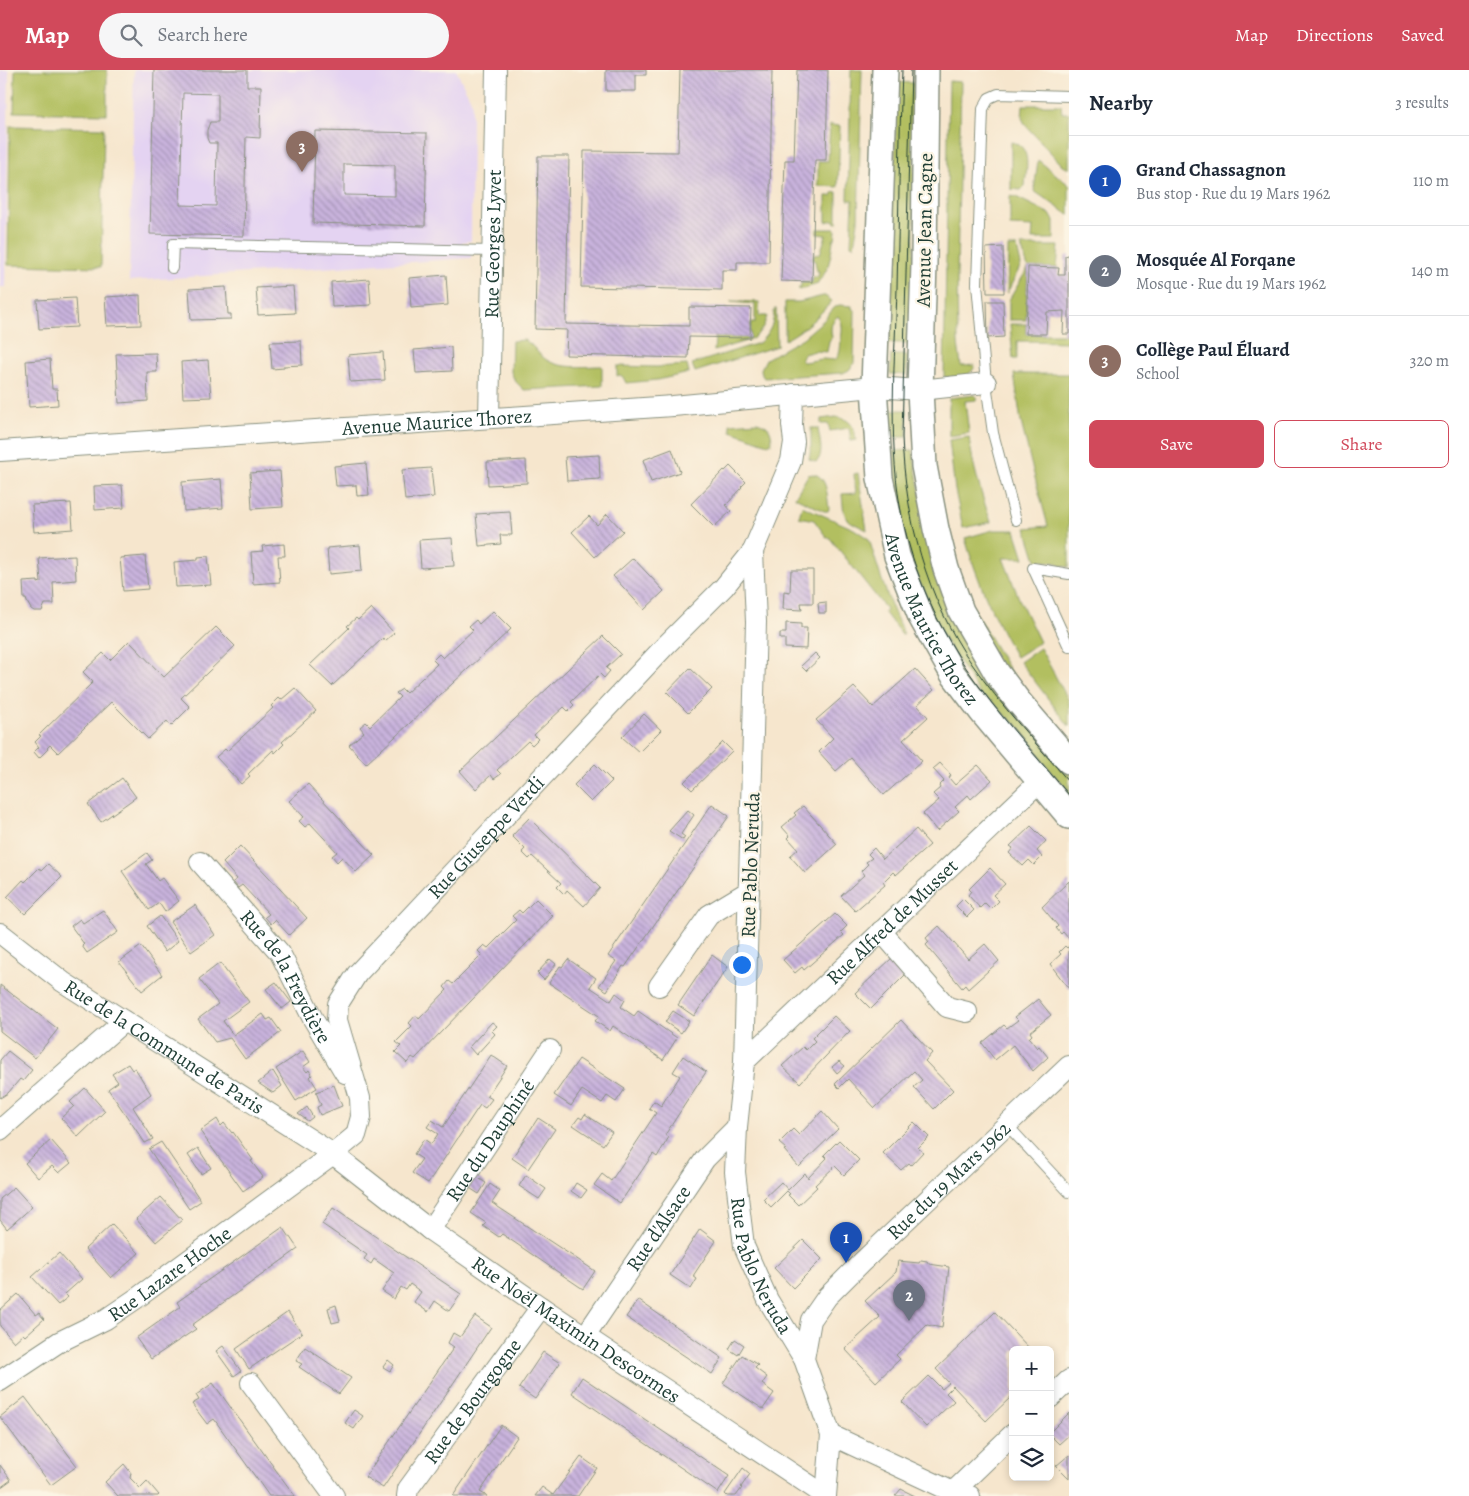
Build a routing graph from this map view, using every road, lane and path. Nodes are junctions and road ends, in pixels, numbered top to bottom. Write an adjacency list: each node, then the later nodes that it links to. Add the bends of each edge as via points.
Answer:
1 (496, 70): 5 (street, Rue Georges Lyvet)
2 (885, 70): 8 (street)
3 (926, 70): 9 (street, Avenue Jean Cagne)
4 (1069, 96): 7 (lane, via 998,94 989,98 983,109 977,284)
5 (492, 250): 6 (lane, via 173,244); 11 (street, Rue Georges Lyvet)
6 (172, 268)
7 (986, 383): 9 (street); 13 (lane, via 993,432)
8 (874, 387): 9 (street, Avenue Maurice Thorez); 10 (street, Avenue Maurice Thorez); 18 (street, Avenue Maurice Thorez, via 880,478 897,556 921,617 953,674)
9 (920, 390): 17 (street, Avenue Maurice Thorez, via 924,466 946,569 961,612 997,673)
10 (793, 394): 11 (street, Avenue Maurice Thorez, via 673,406); 14 (street, Rue Pablo Neruda, via 791,461)
11 (488, 418): 12 (street, Avenue Maurice Thorez)
12 (0, 450)
13 (1016, 520)
14 (752, 551): 21 (street, Rue Pablo Neruda, via 756,622); 30 (street, Rue Giuseppe Verdi, via 724,587 357,974 338,1004 337,1020)
15 (1069, 574): 16 (lane, via 1033,568)
16 (1069, 647)
17 (1069, 761)
18 (1040, 781): 19 (street, Avenue Maurice Thorez); 22 (street, Rue Alfred de Musset)
19 (1069, 816)
20 (200, 862): 30 (street, Rue de la Freydière, via 280,953 313,1019)
21 (749, 891): 24 (street, via 709,915); 28 (street, Rue Pablo Neruda)
22 (881, 931): 25 (street, via 947,1007); 28 (street, Rue Alfred de Musset)
23 (0, 933): 26 (street, Rue de la Commune de Paris, via 63,982)
24 (659, 986)
25 (967, 1012)
26 (124, 1021): 33 (street); 34 (street, Rue de la Commune de Paris)
27 (550, 1050): 36 (street, Rue du Dauphiné)
28 (744, 1062): 32 (street, Rue Pablo Neruda)
29 (1069, 1066): 31 (street, Rue du 19 Mars 1962)
30 (360, 1098): 34 (street, Rue Giuseppe Verdi, via 361,1117 356,1135)
31 (1007, 1125): 35 (lane); 39 (street, Rue du 19 Mars 1962, via 827,1297 810,1320)
32 (737, 1127): 38 (street, Rue d'Alsace, via 705,1159); 39 (street, Rue Pablo Neruda, via 735,1172 744,1246 768,1300)
33 (0, 1130)
34 (333, 1154): 36 (street, Rue Noël Maximin Descormes); 41 (street, Rue Lazare Hoche, via 106,1319 59,1342)
35 (1069, 1192)
36 (430, 1230): 37 (street, Rue Noël Maximin Descormes)
37 (541, 1306): 38 (street, Rue Noël Maximin Descormes); 48 (street, Rue de Bourgogne, via 408,1490)
38 (586, 1336): 49 (street, Rue Noël Maximin Descormes)
39 (804, 1359): 44 (street, Rue du 19 Mars 1962)
40 (1069, 1380): 43 (street)
41 (0, 1381)
42 (252, 1382): 47 (street)
43 (1054, 1394)
44 (831, 1435): 46 (street); 49 (street)
45 (1011, 1436): 46 (street)
46 (962, 1494)
47 (334, 1496)
48 (407, 1496)
49 (826, 1496)

